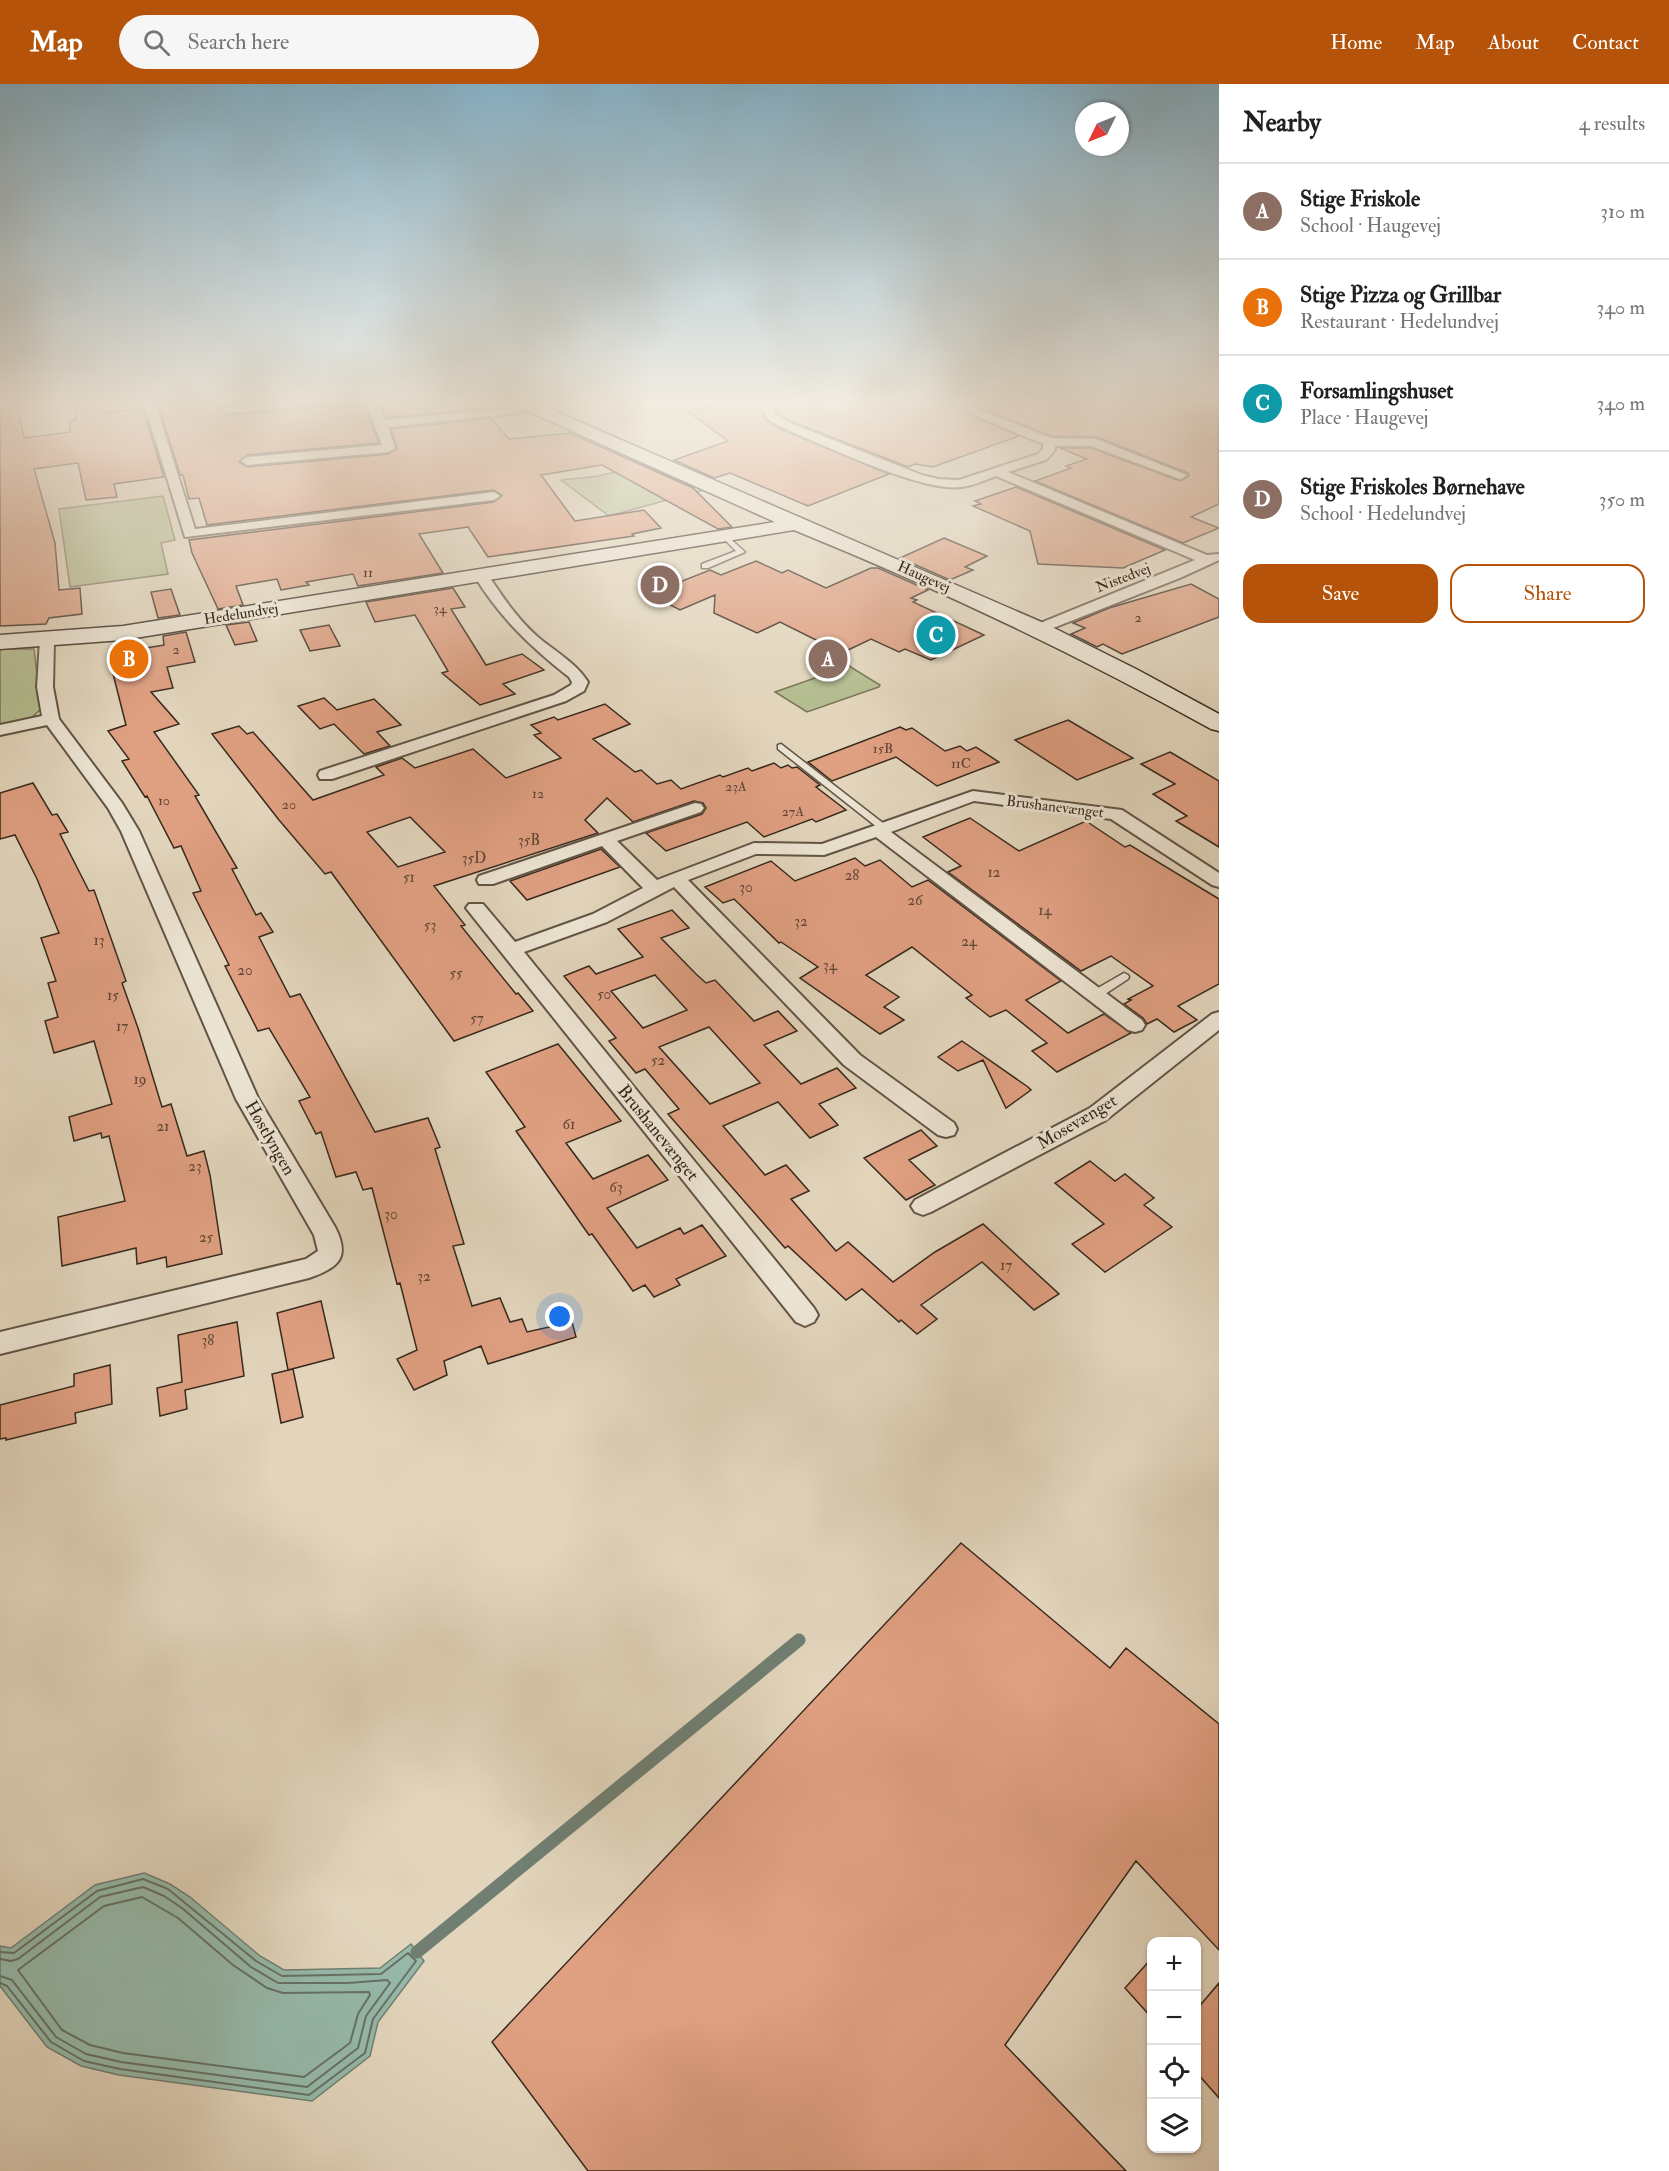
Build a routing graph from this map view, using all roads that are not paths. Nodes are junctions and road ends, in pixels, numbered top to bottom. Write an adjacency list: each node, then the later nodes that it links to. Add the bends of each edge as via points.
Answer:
1 (179, 500): 2 (street, via 190,534)
2 (459, 500)
3 (742, 500): 5 (street, Haugevej)
4 (1069, 500): 7 (street)
5 (796, 524): 6 (street, Hedelundvej); 10 (street, Haugevej)
6 (724, 536): 8 (lane, via 741,552); 9 (street, Hedelundvej)
7 (1213, 557): 10 (street, Nistedvej)
8 (705, 566)
9 (481, 575): 11 (street, Hedelundvej, via 123,633); 17 (street, via 499,606 528,638 575,674 580,682 578,688 560,698)
10 (1038, 629): 14 (street, Haugevej)
11 (47, 640): 12 (street, Hedelundvej); 13 (street, Høstlyngen, via 45,687)
12 (0, 642)
13 (51, 719): 15 (street); 34 (street, Høstlyngen, via 130,831 247,1099 326,1234 330,1254 322,1263 309,1268)
14 (1219, 724)
15 (0, 730)
16 (781, 747): 19 (lane)
17 (326, 775)
18 (695, 808): 20 (street)
19 (882, 830): 21 (street, Brushanevænget, via 824,850 754,848); 23 (street, Brushanevænget, via 973,796 1116,814); 28 (street)
20 (605, 839): 22 (street); 24 (street)
21 (676, 878): 24 (street, Brushanevænget); 31 (street, via 852,1060)
22 (486, 880)
23 (1219, 881)
24 (655, 889): 26 (street, Brushanevænget, via 600,918)
25 (476, 908): 26 (street, Brushanevænget)
26 (512, 950): 33 (street, Brushanevænget)
27 (1124, 977): 28 (lane)
28 (1095, 995): 30 (street)
29 (1219, 1019): 32 (street, Mosevænget, via 1098,1114)
30 (1135, 1025)
31 (946, 1129)
32 (923, 1206)
33 (805, 1315)
34 (0, 1343)

